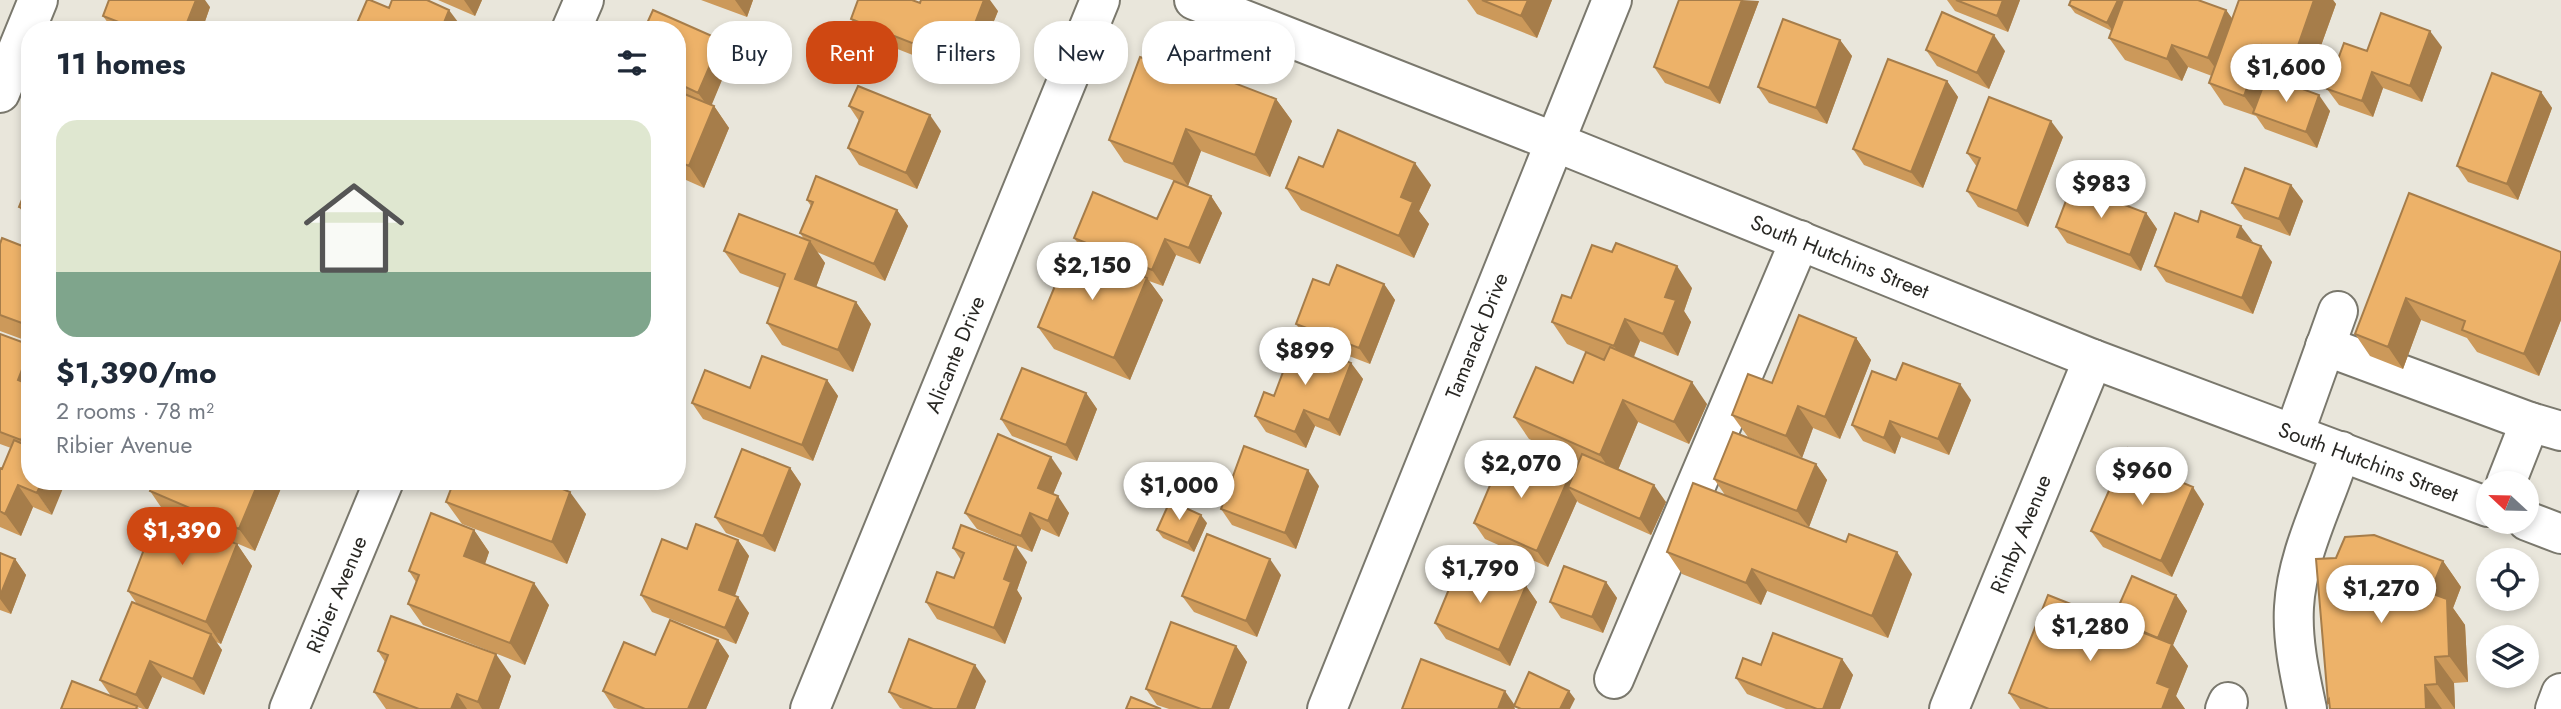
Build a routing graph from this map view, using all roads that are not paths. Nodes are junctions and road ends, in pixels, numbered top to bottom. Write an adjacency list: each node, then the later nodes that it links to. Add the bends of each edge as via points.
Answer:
1 (38, 0): 6 (street)
2 (584, 0): 7 (street)
3 (1100, 0): 26 (street, Alicante Drive)
4 (1194, 0): 10 (street, South Hutchins Street)
5 (1612, 0): 10 (street, Tamarack Drive)
6 (29, 21)
7 (575, 21)
8 (21, 42): 9 (street)
9 (0, 93)
10 (1556, 142): 11 (street, South Hutchins Street); 27 (street, Tamarack Drive)
11 (1800, 240): 14 (street, South Hutchins Street); 23 (street)
12 (2338, 311): 13 (street)
13 (2325, 346): 15 (street); 16 (street)
14 (2093, 359): 16 (street, South Hutchins Street); 28 (street, Rimby Avenue)
15 (2545, 426): 18 (street)
16 (2294, 434): 17 (street, South Hutchins Street)
17 (2341, 451): 20 (street, South Hutchins Street); 29 (street, via 2303,555 2294,607)
18 (2514, 471)
19 (380, 490): 25 (street, Ribier Avenue)
20 (2476, 502)
21 (2539, 526): 22 (street)
22 (2561, 534)
23 (1614, 679)
24 (2561, 693): 30 (street)
25 (289, 709)
26 (810, 709)
27 (1327, 709)
28 (1949, 709)
29 (2307, 709)
30 (2555, 709)

